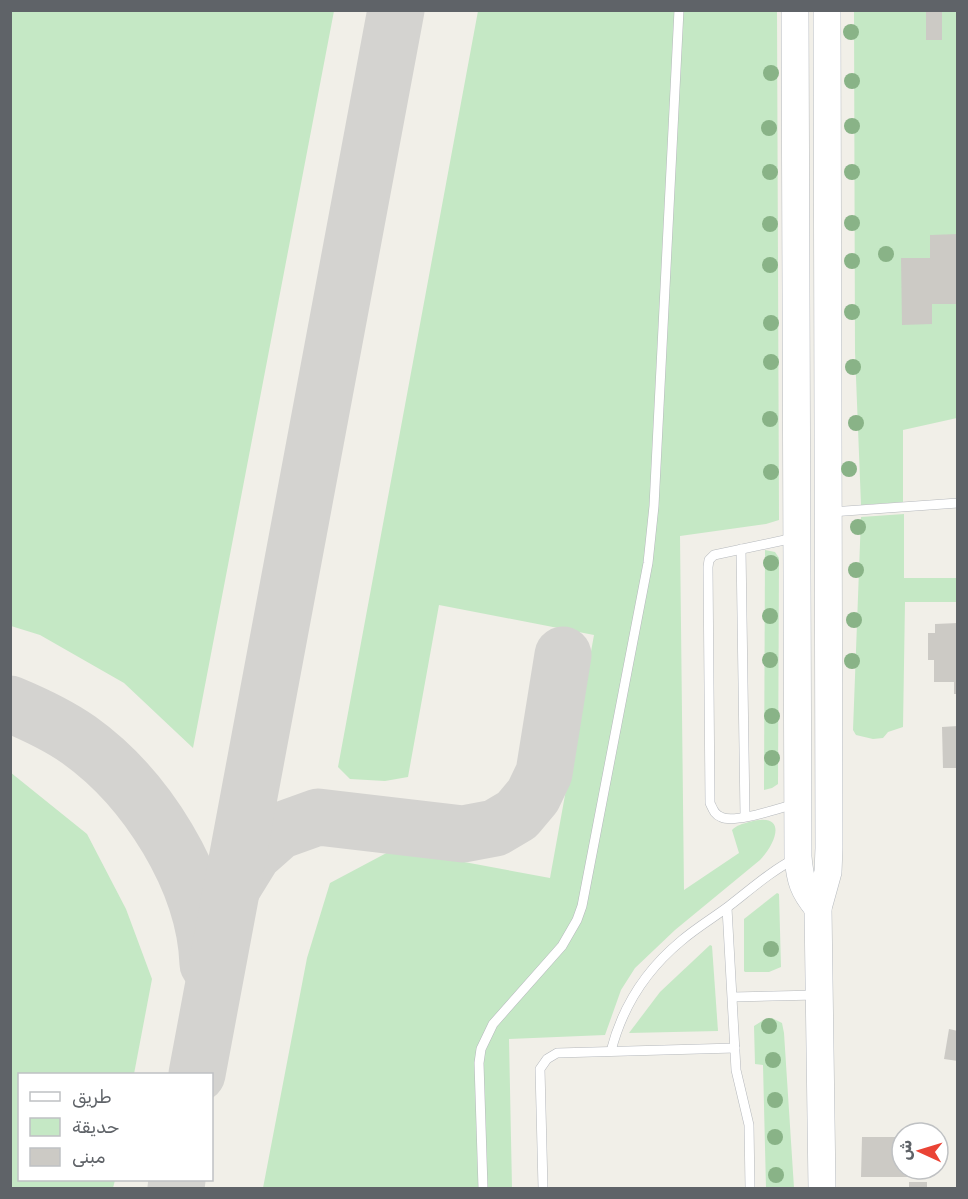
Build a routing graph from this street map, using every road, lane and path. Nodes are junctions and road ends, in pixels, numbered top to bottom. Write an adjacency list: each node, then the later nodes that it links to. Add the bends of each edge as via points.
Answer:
1 (679, 10): 17 (lane, via 648,563 577,920 562,946 493,1024 481,1049)
2 (795, 10): 6 (street)
3 (827, 10): 5 (street)
4 (957, 503): 5 (lane)
5 (829, 513): 12 (street, via 829,860)
6 (796, 538): 7 (lane); 8 (street)
7 (741, 549): 9 (lane); 9 (lane, via 714,555 708,567 710,803 713,812 722,818)
8 (798, 803): 9 (lane); 10 (street)
9 (745, 816)
10 (798, 857): 11 (lane, via 776,869); 12 (street, via 803,888)
11 (727, 908): 14 (lane); 16 (lane, via 681,941 650,972 626,1008)
12 (818, 908): 13 (street)
13 (818, 995): 14 (lane); 20 (street)
14 (733, 997): 15 (lane)
15 (735, 1048): 16 (lane); 19 (lane, via 749,1125)
16 (610, 1052): 18 (lane, via 557,1053 540,1069)
17 (483, 1188)
18 (543, 1188)
19 (750, 1188)
20 (822, 1188)

